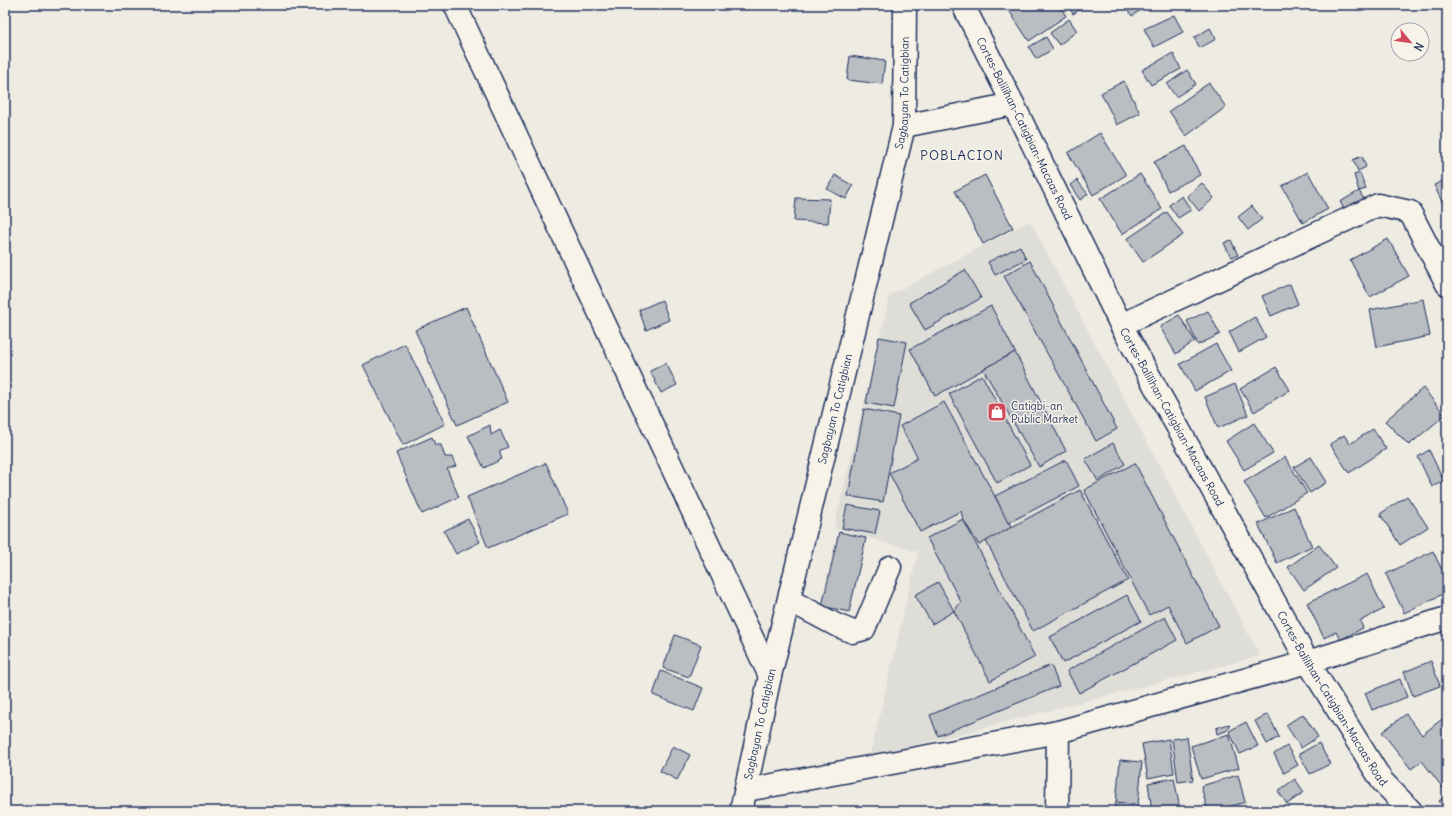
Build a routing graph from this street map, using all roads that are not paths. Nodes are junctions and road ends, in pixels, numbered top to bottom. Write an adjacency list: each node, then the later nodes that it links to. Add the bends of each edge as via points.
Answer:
1 (455, 5): 12 (main road)
2 (905, 5): 5 (main road, Sagbayan To Catigbian)
3 (963, 5): 4 (main road, Cortes-Balilihan-Catigbian-Macaas Road)
4 (1014, 104): 5 (main road); 7 (main road, Cortes-Balilihan-Catigbian-Macaas Road)
5 (904, 126): 9 (main road, Sagbayan To Catigbian)
6 (1447, 284): 7 (main road, via 1410,212 1378,205)
7 (1121, 325): 11 (main road, Cortes-Balilihan-Catigbian-Macaas Road)
8 (890, 568): 9 (main road, via 864,629 853,632)
9 (789, 600): 12 (main road, Sagbayan To Catigbian)
10 (1447, 618): 11 (main road)
11 (1308, 662): 13 (main road); 17 (main road, Cortes-Balilihan-Catigbian-Macaas Road, via 1382,781)
12 (770, 676): 14 (main road, Sagbayan To Catigbian)
13 (1058, 732): 14 (main road); 16 (main road)
14 (746, 790): 15 (main road, Sagbayan To Catigbian)
15 (741, 811)
16 (1056, 811)
17 (1411, 811)

